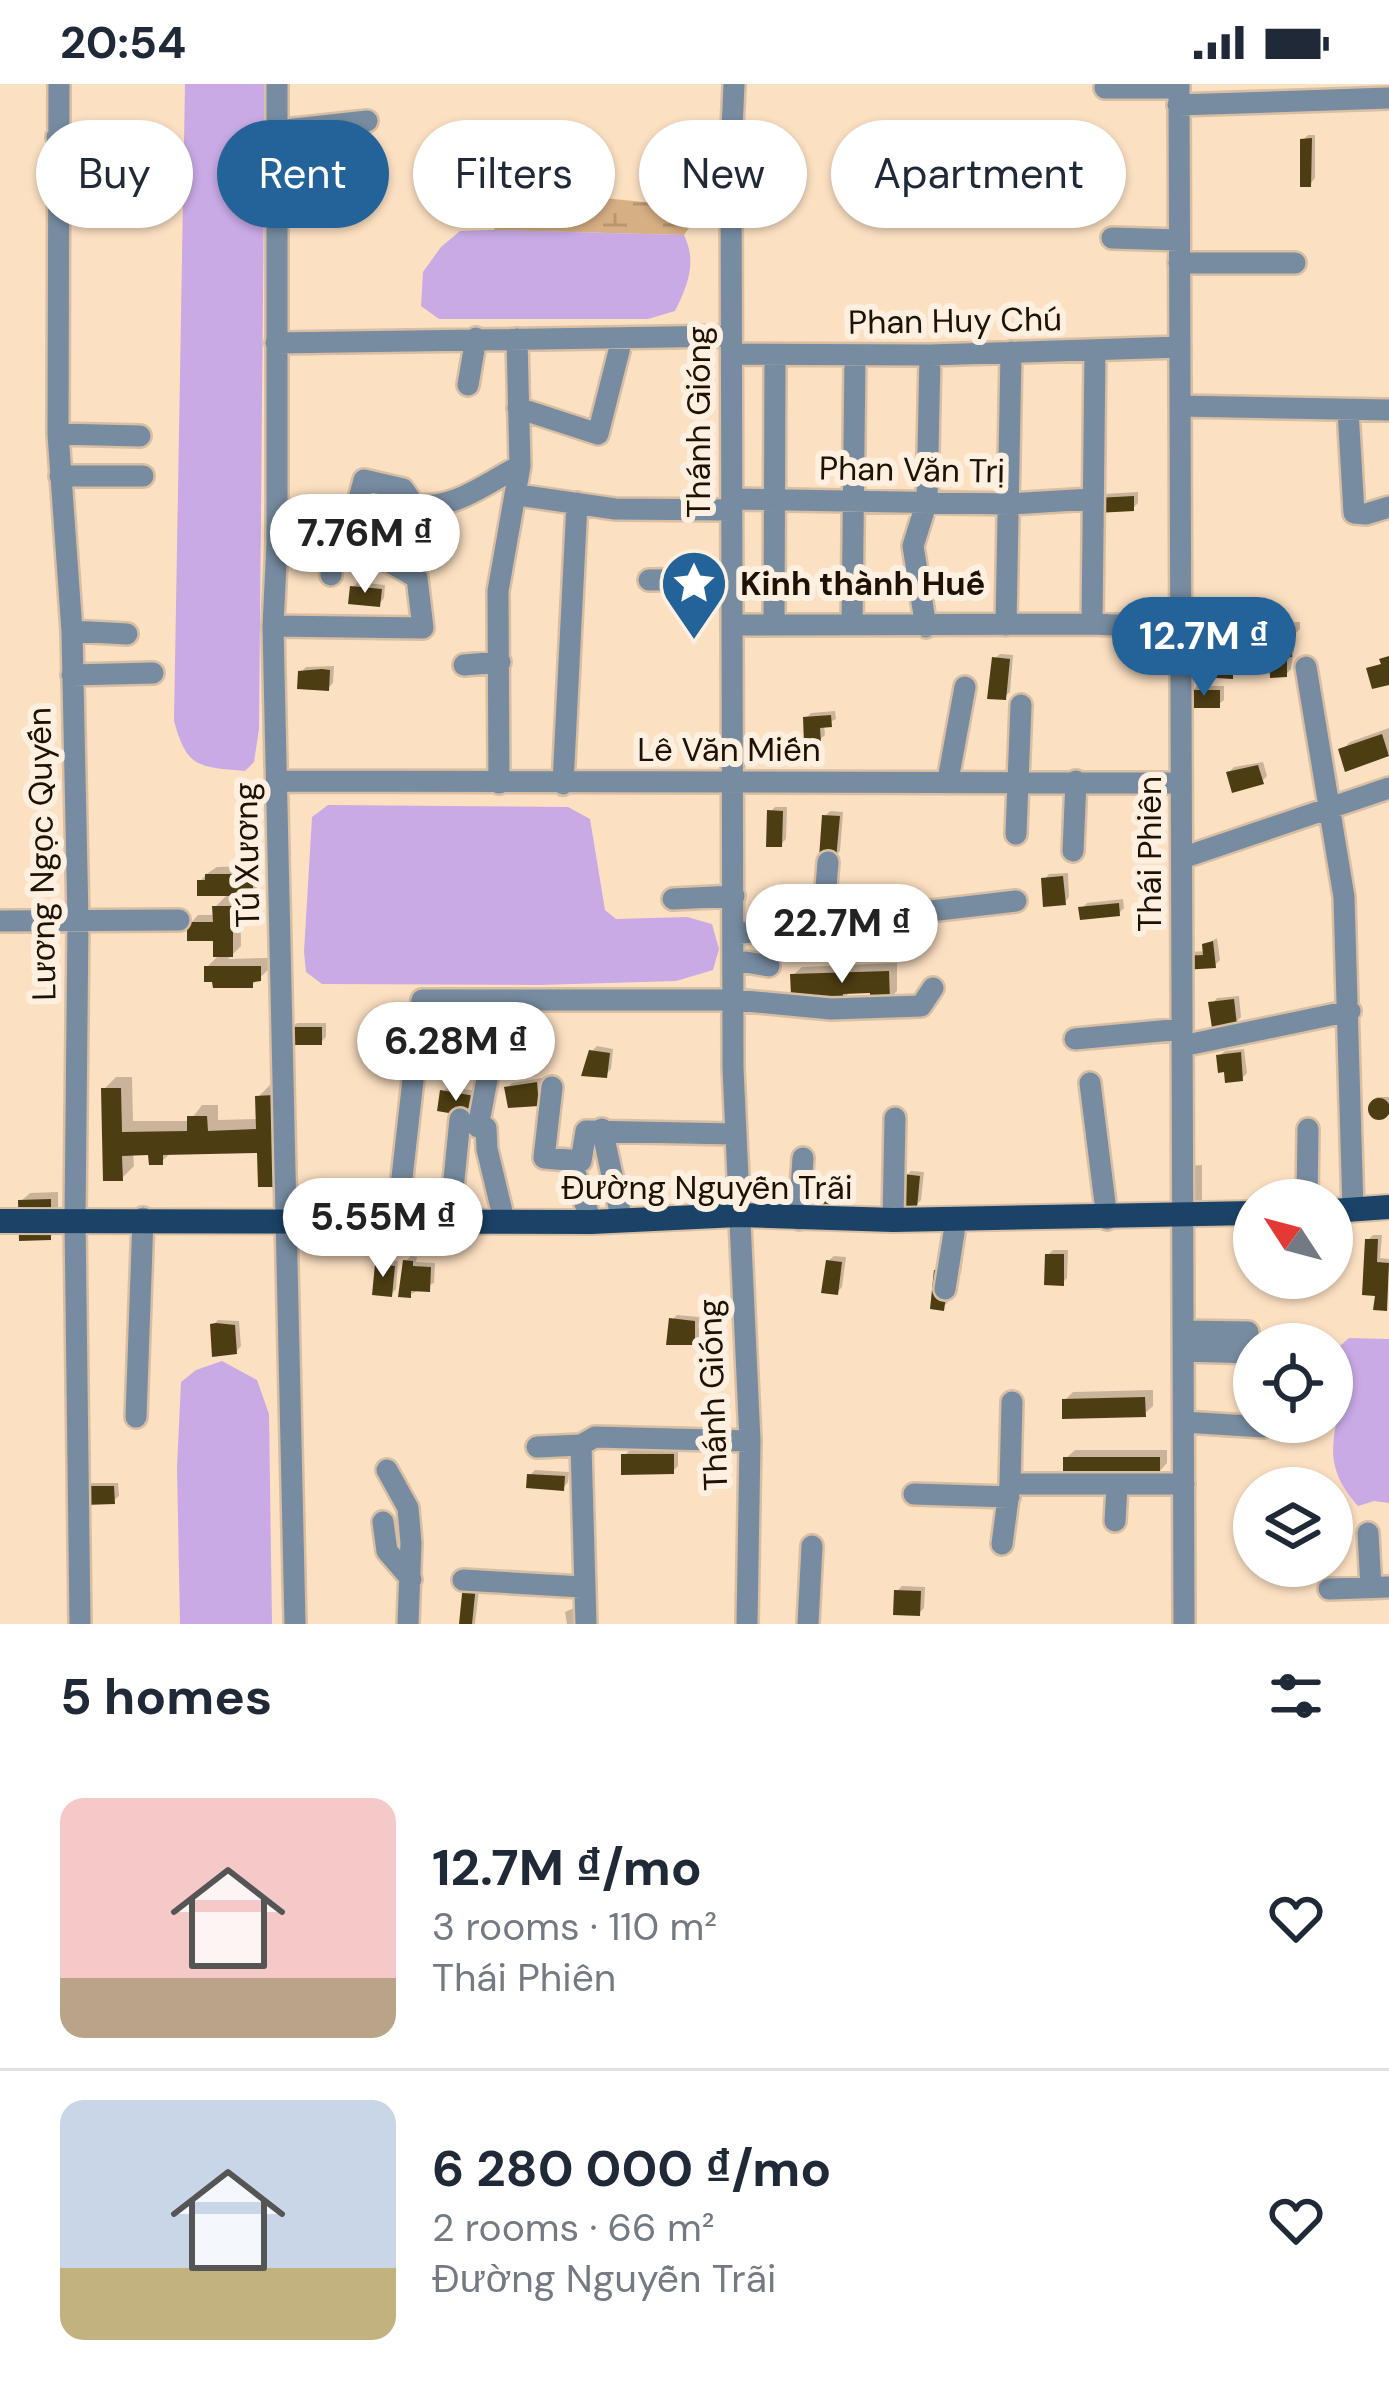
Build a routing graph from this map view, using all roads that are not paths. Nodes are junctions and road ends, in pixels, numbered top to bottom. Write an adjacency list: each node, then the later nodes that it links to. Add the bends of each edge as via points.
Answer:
1 (59, 84): 7 (street, Lương Ngọc Quyến)
2 (277, 84): 8 (street, Tú Xương)
3 (734, 84): 18 (street, Thánh Gióng)
4 (1106, 88): 5 (street)
5 (1179, 92): 6 (street); 12 (street, Thái Phiên)
6 (1389, 98)
7 (58, 120)
8 (276, 120)
9 (57, 228): 30 (street, Lương Ngọc Quyến)
10 (276, 228): 17 (street, Tú Xương)
11 (1112, 238): 12 (street)
12 (1179, 252): 13 (street); 19 (street, Thái Phiên)
13 (1295, 263)
14 (476, 338): 15 (street, Phan Huy Chú); 17 (street, Phan Huy Chú); 25 (street)
15 (517, 339): 16 (street, Phan Huy Chú); 27 (street)
16 (622, 339): 18 (street, Phan Huy Chú); 27 (street, via 598,434)
17 (276, 343): 44 (street, Tú Xương)
18 (732, 345): 24 (street, Phan Huy Chú); 42 (street, Thánh Gióng)
19 (1180, 347): 20 (street, Phan Huy Chú); 26 (street, Thái Phiên)
20 (1095, 350): 21 (street, Phan Huy Chú); 36 (street)
21 (1011, 352): 22 (street, Phan Huy Chú); 41 (street)
22 (930, 355): 23 (street, Phan Huy Chú); 38 (street)
23 (855, 356): 24 (street, Phan Huy Chú); 39 (street)
24 (775, 357): 37 (street)
25 (468, 385)
26 (1180, 406): 28 (street); 57 (street, Thái Phiên)
27 (518, 409): 32 (street)
28 (1348, 410): 29 (street); 43 (street, via 1354,513)
29 (1389, 410)
30 (58, 434): 31 (street); 33 (street, Lương Ngọc Quyến)
31 (140, 436)
32 (520, 466): 35 (street); 46 (street, via 438,508 364,479 352,523)
33 (60, 476): 34 (street); 58 (street, Lương Ngọc Quyến)
34 (143, 476)
35 (518, 495): 40 (street, Phan Văn Trị); 60 (street, via 498,591)
36 (1091, 499): 41 (street, Phan Văn Trị); 51 (street)
37 (773, 500): 39 (street, Phan Văn Trị); 42 (street, Phan Văn Trị); 53 (street)
38 (927, 501): 39 (street, Phan Văn Trị); 41 (street, Phan Văn Trị); 56 (street, via 913,546)
39 (853, 502): 50 (street)
40 (577, 503): 42 (street, Phan Văn Trị); 74 (street)
41 (1010, 504): 55 (street)
42 (732, 505): 48 (street, Thánh Gióng)
43 (1389, 507)
44 (277, 543): 45 (street); 54 (street, Tú Xương)
45 (334, 544): 46 (street); 47 (street)
46 (367, 547): 54 (street, via 418,578 423,628)
47 (331, 575)
48 (732, 579): 49 (street); 52 (street, Thánh Gióng)
49 (649, 580)
50 (852, 624): 53 (street); 56 (street)
51 (1092, 624): 55 (street); 57 (street)
52 (732, 625): 53 (street); 70 (street, Thánh Gióng)
53 (774, 625)
54 (273, 626): 68 (street, Tú Xương)
55 (1006, 626): 56 (street)
56 (926, 627)
57 (1181, 628): 73 (street, Thái Phiên)
58 (72, 631): 59 (street); 64 (street, Lương Ngọc Quyến)
59 (127, 634)
60 (500, 662): 61 (street); 72 (street)
61 (464, 664)
62 (1306, 667): 76 (street)
63 (153, 673): 64 (street)
64 (72, 675): 84 (street, Lương Ngọc Quyến)
65 (965, 686): 67 (street)
66 (1021, 705): 69 (street)
67 (948, 780): 69 (street, Lê Văn Miến); 70 (street, Lê Văn Miến)
68 (278, 781): 72 (street, Lê Văn Miến); 117 (street, Tú Xương)
69 (1017, 781): 71 (street, Lê Văn Miến); 77 (street)
70 (733, 782): 74 (street, Lê Văn Miến); 81 (street, Thánh Gióng)
71 (1076, 782): 73 (street, Lê Văn Miến); 78 (street)
72 (499, 783): 74 (street, Lê Văn Miến)
73 (1181, 783): 79 (street, Thái Phiên)
74 (562, 784)
75 (1389, 788): 76 (street)
76 (1330, 809): 79 (street); 94 (street)
77 (1016, 835)
78 (1073, 851)
79 (1182, 858): 95 (street, Thái Phiên)
80 (828, 862): 87 (street)
81 (734, 896): 82 (street); 88 (street, Thánh Gióng)
82 (673, 899)
83 (1016, 901): 87 (street)
84 (78, 920): 85 (street); 86 (street); 114 (street, Lương Ngọc Quyến)
85 (178, 920)
86 (0, 921)
87 (824, 924): 88 (street)
88 (734, 934): 89 (street, Thánh Gióng)
89 (734, 960): 90 (street); 92 (street, Thánh Gióng)
90 (769, 966)
91 (933, 988): 92 (street, via 921,1006)
92 (735, 1000): 93 (street); 103 (street, Thánh Gióng)
93 (502, 1001): 119 (street, via 478,1126 486,1128); 124 (street, via 422,1000)
94 (1350, 1011): 95 (street); 107 (street)
95 (1182, 1037): 96 (street); 112 (street, Thái Phiên)
96 (1076, 1039)
97 (1090, 1083): 116 (street)
98 (552, 1087): 105 (street, via 544,1158)
99 (895, 1118): 120 (street)
100 (460, 1119): 118 (street)
101 (602, 1129): 103 (street); 105 (street, via 586,1131 581,1161); 123 (street)
102 (1308, 1129): 106 (street)
103 (734, 1134): 110 (street, Thánh Gióng)
104 (803, 1158): 115 (street)
105 (571, 1160): 125 (street)
106 (1307, 1179)
107 (1343, 1179)
108 (1389, 1208): 109 (main road)
109 (1353, 1210)
110 (738, 1215): 115 (main road, Đường Nguyễn Trãi); 123 (main road, Đường Nguyễn Trãi); 133 (street, Thánh Gióng)
111 (1233, 1215): 112 (main road, Đường Nguyễn Trãi)
112 (1183, 1216): 116 (main road, Đường Nguyễn Trãi); 127 (street, Thái Phiên)
113 (143, 1218): 114 (main road, Đường Nguyễn Trãi); 117 (main road, Đường Nguyễn Trãi); 130 (street)
114 (75, 1219): 122 (main road, Đường Nguyễn Trãi); 151 (street, Lương Ngọc Quyến)
115 (800, 1219): 120 (main road, Đường Nguyễn Trãi)
116 (1107, 1219): 121 (main road, Đường Nguyễn Trãi)
117 (284, 1220): 124 (main road, Đường Nguyễn Trãi); 153 (street, Tú Xương)
118 (450, 1220): 119 (main road, Đường Nguyễn Trãi); 124 (main road, Đường Nguyễn Trãi)
119 (504, 1220): 125 (main road, Đường Nguyễn Trãi)
120 (893, 1220): 121 (main road, Đường Nguyễn Trãi)
121 (956, 1220): 126 (street)
122 (8, 1221)
123 (622, 1221): 125 (main road, Đường Nguyễn Trãi)
124 (397, 1222)
125 (591, 1222)
126 (953, 1279)
127 (1183, 1341): 128 (street); 131 (street, Thái Phiên)
128 (1233, 1342)
129 (1012, 1402): 139 (street)
130 (136, 1417)
131 (1184, 1422): 132 (street); 137 (street, Thái Phiên)
132 (1233, 1424)
133 (750, 1441): 134 (street, via 595,1437); 156 (street, Thánh Gióng)
134 (581, 1445): 135 (street); 148 (street)
135 (537, 1447)
136 (387, 1470): 146 (street, via 408,1508)
137 (1184, 1484): 138 (street); 158 (street, Thái Phiên)
138 (1117, 1486): 139 (street); 141 (street)
139 (1009, 1491): 140 (street); 144 (street)
140 (914, 1494)
141 (1115, 1521)
142 (383, 1522): 146 (street, via 387,1551)
143 (1368, 1533): 149 (street)
144 (1002, 1544)
145 (812, 1546): 157 (street)
146 (411, 1579): 154 (street)
147 (463, 1580): 148 (street)
148 (582, 1587): 155 (street)
149 (1380, 1588): 150 (street)
150 (1329, 1589)
151 (80, 1617): 152 (street)
152 (60, 1624)
153 (295, 1624)
154 (408, 1624)
155 (586, 1624)
156 (747, 1624)
157 (808, 1624)
158 (1184, 1624)

